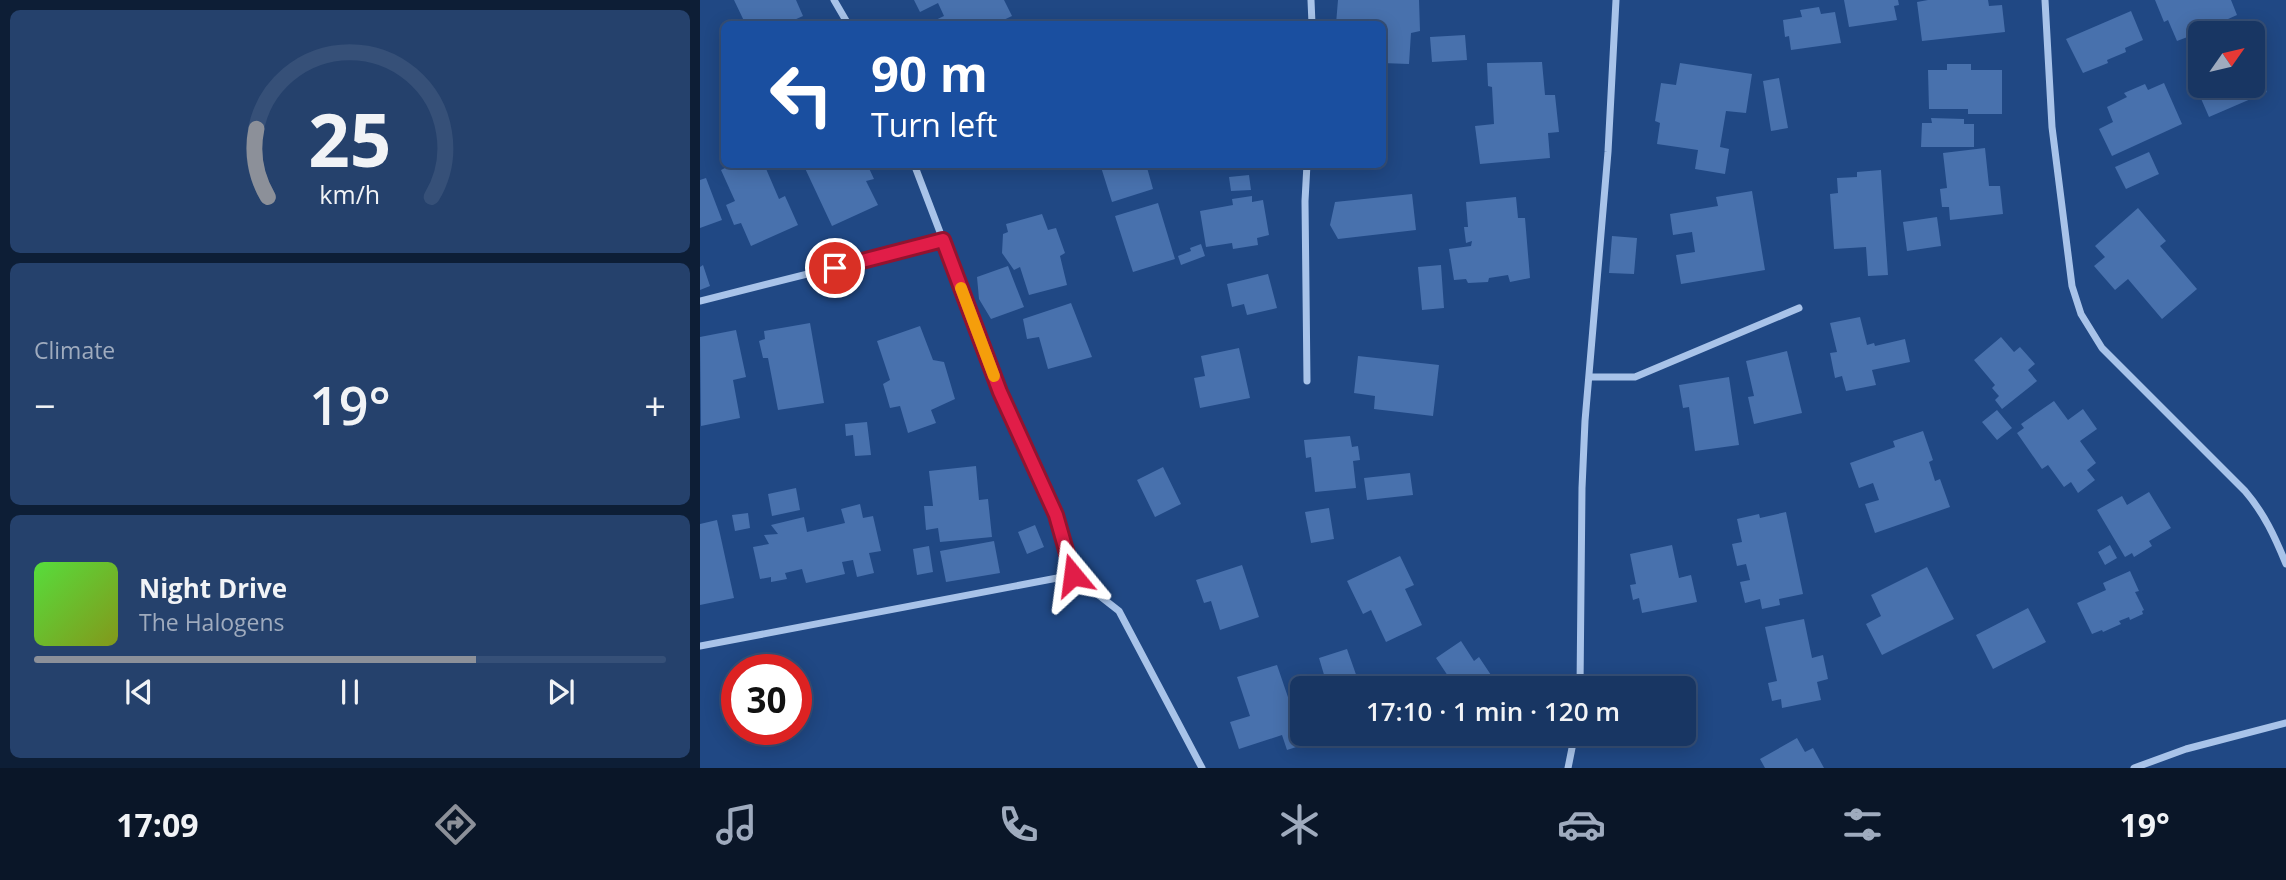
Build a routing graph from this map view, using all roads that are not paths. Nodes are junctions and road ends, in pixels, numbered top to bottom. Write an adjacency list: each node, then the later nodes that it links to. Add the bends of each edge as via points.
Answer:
1 (834, 0): 5 (street)
2 (1311, 0): 6 (street)
3 (1616, 0): 12 (street)
4 (2045, 0): 14 (street, via 2052,127 2072,286 2081,314 2102,348 2259,508)
5 (846, 21)
6 (1312, 21)
7 (916, 168): 9 (street)
8 (1307, 168): 13 (street)
9 (943, 240): 10 (street); 15 (street, via 1000,392 1056,515)
10 (700, 301)
11 (1799, 308): 12 (street, via 1635,377)
12 (1590, 377): 17 (street, via 1582,488)
13 (1307, 381)
14 (2286, 564)
15 (1073, 575): 16 (street); 20 (street, via 1119,611)
16 (700, 646)
17 (1580, 676)
18 (2286, 723): 22 (street, via 2186,748)
19 (1572, 746): 21 (street)
20 (1202, 768)
21 (1567, 768)
22 (2134, 768)

